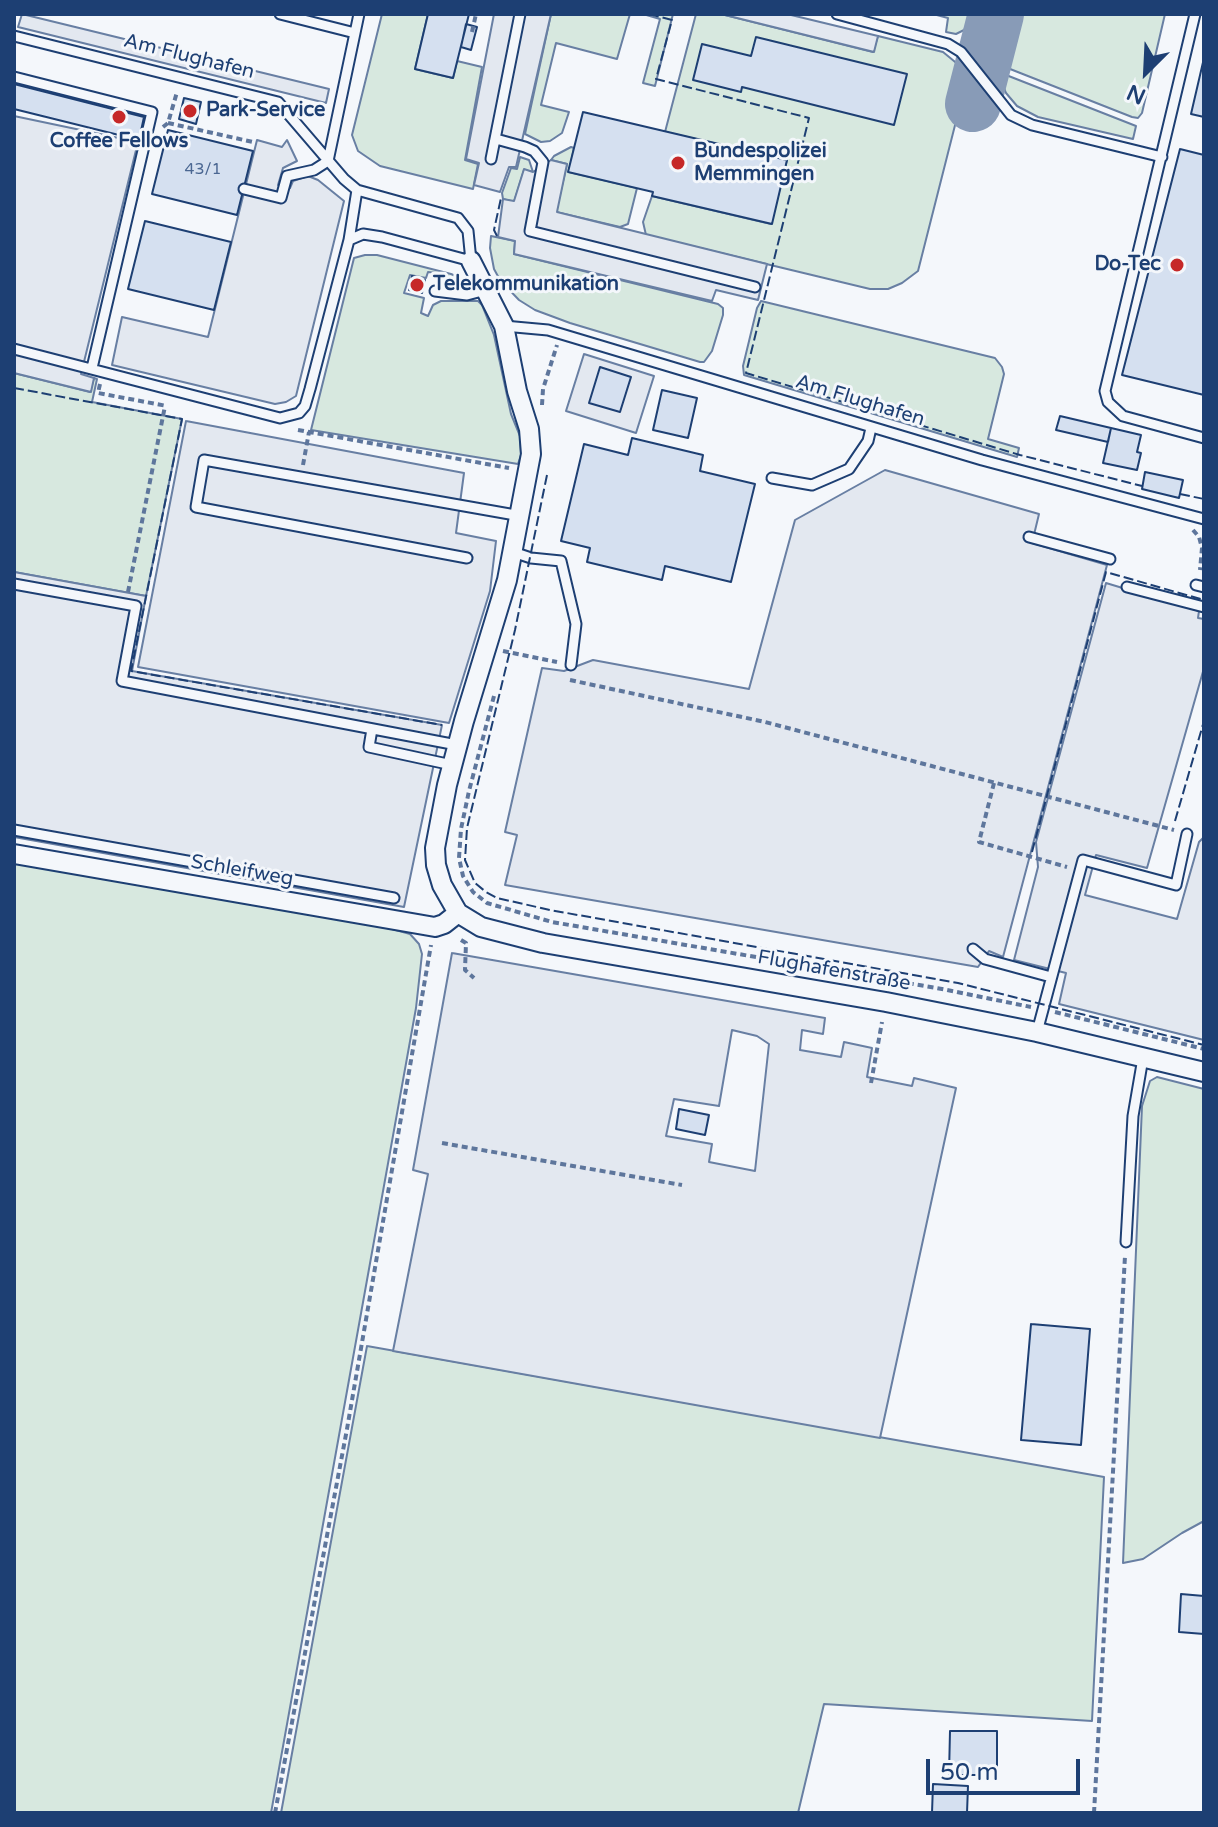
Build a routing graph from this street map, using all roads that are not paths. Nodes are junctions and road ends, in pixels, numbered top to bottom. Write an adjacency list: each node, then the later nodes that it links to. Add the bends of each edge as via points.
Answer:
1 (280, 14): 6 (lane)
2 (359, 14): 6 (lane)
3 (520, 14): 9 (lane)
4 (837, 14): 10 (lane, via 948,44 961,52 1011,115 1032,125)
5 (1195, 14): 10 (lane)
6 (355, 33): 12 (lane)
7 (14, 36): 12 (lane, Am Flughafen, via 278,102)
8 (14, 77): 22 (lane, via 152,112)
9 (496, 139): 11 (lane); 17 (lane, via 534,151 543,162 530,231)
10 (1162, 157): 24 (lane, via 1105,391 1123,416)
11 (491, 159)
12 (328, 161): 13 (lane, via 287,176 281,198); 14 (lane, Am Flughafen)
13 (244, 189)
14 (357, 190): 15 (lane); 16 (lane, Am Flughafen, via 458,218 468,231)
15 (349, 240): 16 (lane, via 363,234 382,237); 22 (lane, via 299,413 280,418)
16 (471, 261): 18 (street, Am Flughafen)
17 (755, 287)
18 (486, 290): 19 (lane, via 467,295); 20 (street, Am Flughafen)
19 (435, 291)
20 (504, 326): 23 (lane, Am Flughafen, via 548,330); 26 (street, Am Flughafen, via 531,441)
21 (14, 349): 22 (lane)
22 (98, 370)
23 (871, 428): 25 (lane, via 849,469 812,485); 27 (lane, Am Flughafen)
24 (1204, 438)
25 (772, 478)
26 (521, 516): 29 (street, Am Flughafen); 30 (lane, via 204,460 196,507)
27 (1204, 519)
28 (1029, 537): 31 (lane)
29 (513, 552): 35 (lane, via 561,561 576,624); 37 (street, Am Flughafen, via 496,650)
30 (467, 558)
31 (1110, 559)
32 (14, 584): 36 (lane, via 136,606 122,681)
33 (1127, 587): 34 (lane)
34 (1204, 607)
35 (571, 665)
36 (372, 729): 37 (lane); 38 (lane, via 369,747)
37 (457, 745): 38 (street, Am Flughafen)
38 (452, 765): 43 (street, Am Flughafen, via 435,848 442,885)
39 (14, 830): 42 (lane)
40 (1187, 834): 45 (lane, via 1176,885 1083,860)
41 (14, 854): 43 (street, Schleifweg, via 435,927)
42 (394, 898)
43 (458, 913): 46 (street, Flughafenstraße, via 481,927 543,943)
44 (973, 949): 45 (lane, via 985,959)
45 (1051, 977): 46 (lane)
46 (1037, 1032): 47 (street, Flughafenstraße)
47 (1143, 1058): 48 (street, Flughafenstraße); 49 (lane, via 1133,1116)
48 (1204, 1072)
49 (1126, 1242)

